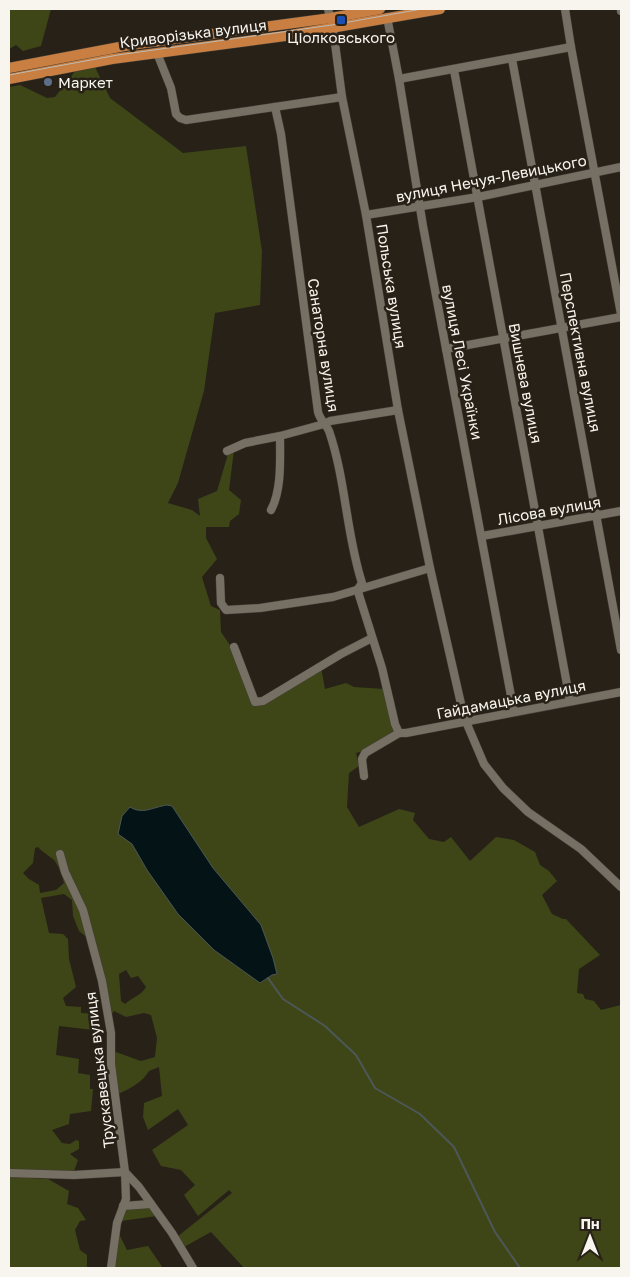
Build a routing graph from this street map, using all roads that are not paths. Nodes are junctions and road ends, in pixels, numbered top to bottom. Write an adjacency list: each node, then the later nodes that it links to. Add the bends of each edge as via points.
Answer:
1 (440, 9): 4 (main road, Криворізька вулиця)
2 (565, 9): 6 (street)
3 (329, 13): 4 (main road, Криворізька вулиця); 5 (street, Польська вулиця); 9 (main road, Криворізька вулиця)
4 (384, 13): 5 (main road, Криворізька вулиця); 12 (street, вулиця Лесі Українки)
5 (333, 28): 7 (main road, Криворізька вулиця); 13 (street, Польська вулиця)
6 (571, 47): 8 (street); 16 (street)
7 (157, 53): 11 (main road, Криворізька вулиця, via 112,58); 14 (street, via 180,118 186,120)
8 (512, 59): 10 (street); 17 (street, Перспективна вулиця)
9 (9, 68)
10 (454, 70): 12 (street); 18 (street, Вишнева вулиця)
11 (9, 79)
12 (400, 79): 19 (street, вулиця Лесі Українки)
13 (342, 97): 14 (street); 20 (street, Польська вулиця)
14 (275, 107): 26 (street, Санаторна вулиця, via 318,412)
15 (621, 167): 16 (street, вулиця Нечуя-Левицького)
16 (595, 171): 17 (street, вулиця Нечуя-Левицького); 21 (street)
17 (535, 184): 18 (street, вулиця Нечуя-Левицького); 22 (street, Перспективна вулиця)
18 (478, 197): 19 (street, вулиця Нечуя-Левицького); 23 (street, Вишнева вулиця)
19 (420, 206): 20 (street, вулиця Нечуя-Левицького); 24 (street, вулиця Лесі Українки)
20 (366, 215): 25 (street, Польська вулиця)
21 (621, 315): 22 (street)
22 (562, 328): 23 (street); 31 (street, Перспективна вулиця)
23 (503, 339): 24 (street); 32 (street, Вишнева вулиця)
24 (446, 349): 33 (street, вулиця Лесі Українки)
25 (398, 410): 26 (street); 34 (street, Польська вулиця)
26 (324, 424): 27 (street); 36 (street, Санаторна вулиця, via 334,451 362,583)
27 (280, 436): 28 (street, via 245,443); 29 (street, via 280,469)
28 (227, 451)
29 (271, 510)
30 (621, 511): 31 (street, Лісова вулиця)
31 (597, 516): 32 (street, Лісова вулиця); 39 (street, Перспективна вулиця)
32 (539, 526): 33 (street, Лісова вулиця); 41 (street, Вишнева вулиця)
33 (482, 536): 42 (street, вулиця Лесі Українки)
34 (430, 568): 36 (street); 43 (street, Польська вулиця)
35 (220, 578): 36 (street, via 221,603 226,610 315,600)
36 (358, 589): 37 (street, Санаторна вулиця)
37 (372, 638): 38 (street, via 264,701 257,702); 44 (street, Санаторна вулиця, via 395,724)
38 (234, 647)
39 (621, 650)
40 (621, 692): 41 (street, Гайдамацька вулиця)
41 (570, 701): 42 (street, Гайдамацька вулиця)
42 (514, 712): 43 (street, Гайдамацька вулиця)
43 (466, 722): 44 (street, Гайдамацька вулиця); 47 (street, Польська вулиця, via 484,764 503,788 528,812 581,849)
44 (403, 733): 45 (street, via 365,753 362,759)
45 (364, 776)
46 (60, 854): 48 (street, Трускавецька вулиця, via 83,910 102,981 111,1033 111,1064)
47 (621, 887)
48 (125, 1172): 49 (street, via 74,1175); 50 (street); 51 (street, Трускавецька вулиця)
49 (9, 1173)
50 (151, 1204): 51 (street); 53 (street)
51 (123, 1206): 52 (street, Трускавецька вулиця)
52 (111, 1268)
53 (193, 1268)

